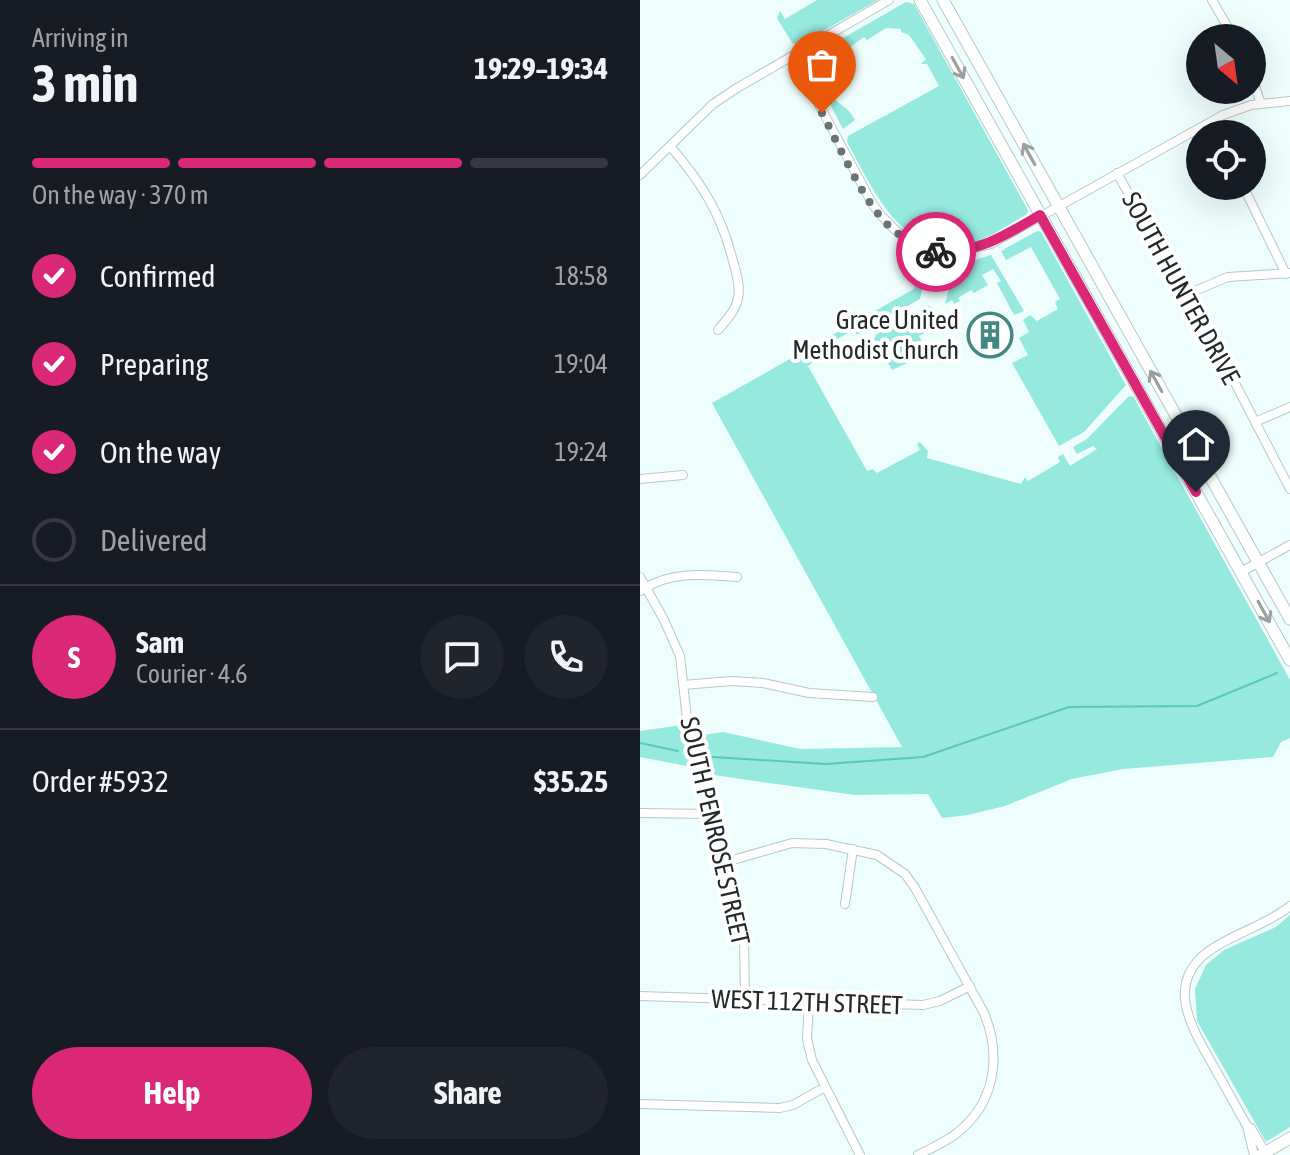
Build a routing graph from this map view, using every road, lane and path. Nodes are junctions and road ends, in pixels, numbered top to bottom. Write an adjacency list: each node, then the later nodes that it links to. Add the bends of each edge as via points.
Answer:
1 (889, 0): 6 (street)
2 (920, 0): 15 (main road, one-way to 15)
3 (943, 0): 14 (main road, one-way to 3)
4 (1212, 0): 5 (street)
5 (1226, 24)
6 (793, 56): 10 (street, via 713,104); 15 (street, via 873,205 902,237 937,252 965,251 991,244)
7 (1290, 101): 8 (street)
8 (1266, 103)
9 (1261, 104): 11 (street, via 1223,115)
10 (670, 146): 12 (street); 18 (street, via 700,181 729,242 739,296)
11 (1117, 173): 14 (street); 17 (street, SOUTH HUNTER DRIVE)
12 (640, 175)
13 (1250, 200): 16 (street)
14 (1057, 205): 15 (street); 25 (main road, one-way to 14)
15 (1040, 215): 26 (main road)
16 (1288, 273): 17 (street, via 1228,277)
17 (1185, 295): 20 (street, SOUTH HUNTER DRIVE)
18 (718, 330)
19 (1290, 407): 20 (street)
20 (1255, 422): 23 (street, SOUTH HUNTER DRIVE)
21 (683, 475): 22 (street)
22 (640, 479)
23 (1290, 489)
24 (1290, 545): 25 (street)
25 (1258, 563): 26 (street); 30 (main road)
26 (1241, 572): 31 (main road, one-way to 31)
27 (640, 577): 29 (street, SOUTH PENROSE STREET)
28 (737, 577): 29 (street, via 676,576)
29 (644, 588): 32 (street, SOUTH PENROSE STREET, via 680,656)
30 (1290, 619)
31 (1290, 660)
32 (683, 685): 33 (street, via 732,681); 35 (street, SOUTH PENROSE STREET, via 689,737)
33 (873, 697)
34 (640, 813): 35 (street)
35 (710, 814): 37 (street, SOUTH PENROSE STREET)
36 (853, 849): 37 (street, via 792,843); 38 (street); 40 (street, via 877,855 905,874)
37 (726, 862): 42 (street, SOUTH PENROSE STREET, via 744,940)
38 (845, 904)
39 (1290, 906): 47 (street, via 1197,961 1185,990 1189,1021 1251,1128)
40 (970, 986): 43 (street, WEST 112TH STREET, via 923,1005); 49 (street, via 992,1035 992,1081 968,1123)
41 (640, 996): 42 (street, WEST 112TH STREET)
42 (745, 1000): 43 (street, WEST 112TH STREET)
43 (809, 1002): 44 (street, via 807,1039)
44 (825, 1087): 45 (street, via 780,1108); 48 (street)
45 (640, 1104)
46 (1290, 1138): 47 (main road)
47 (1260, 1154)
48 (860, 1155)
49 (918, 1155)

